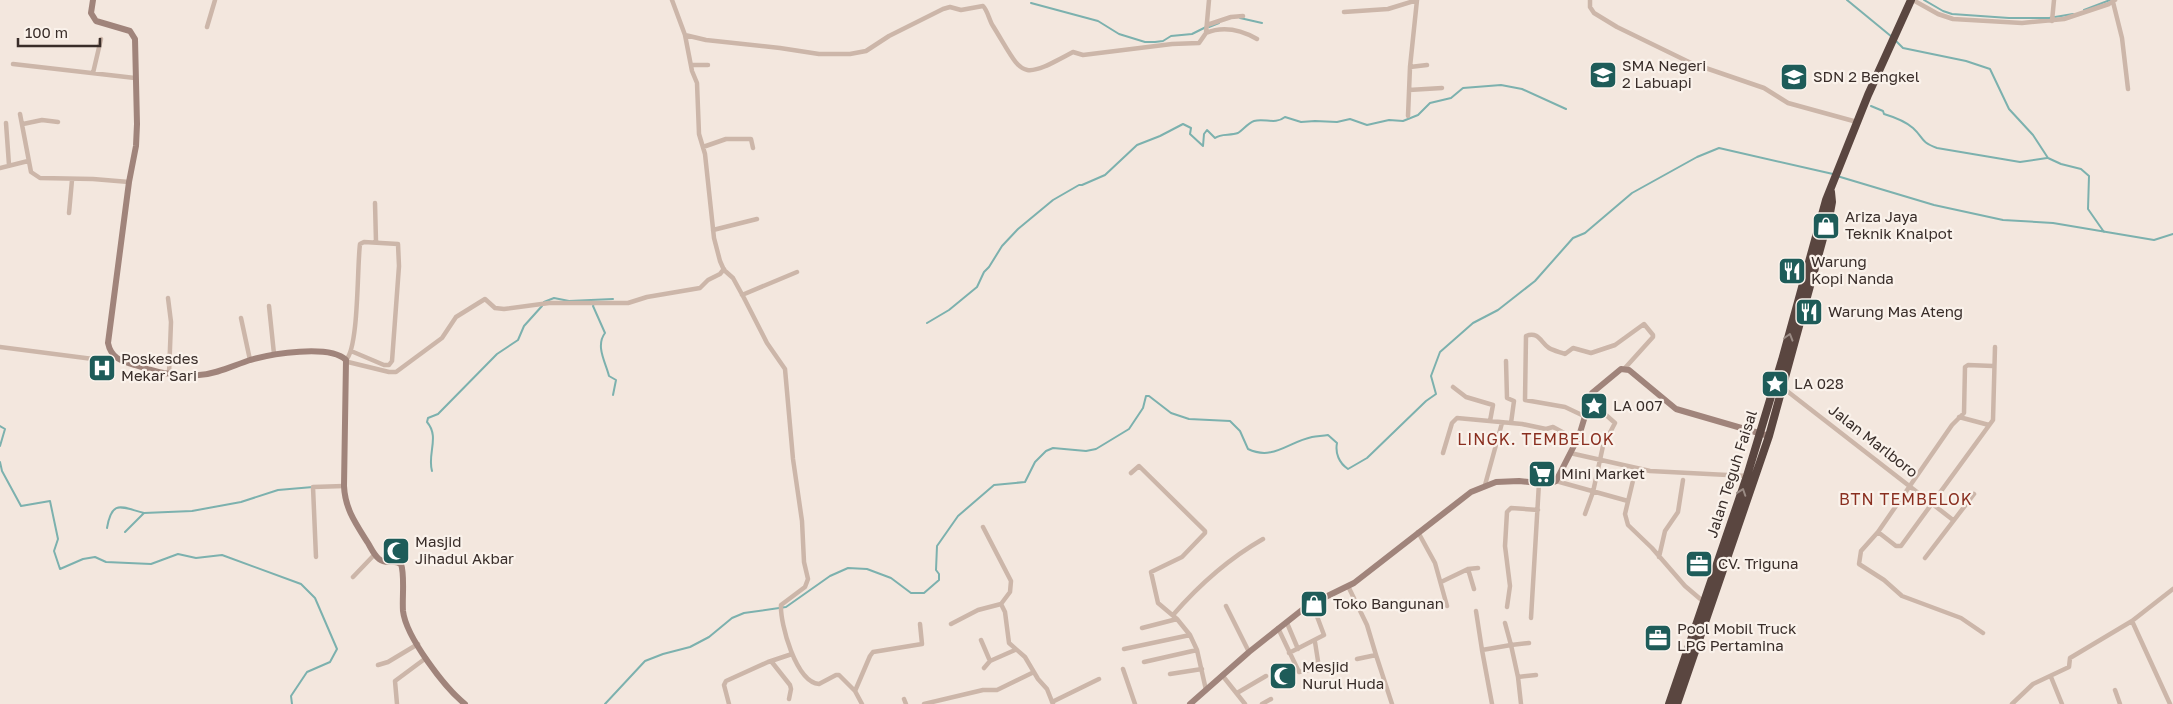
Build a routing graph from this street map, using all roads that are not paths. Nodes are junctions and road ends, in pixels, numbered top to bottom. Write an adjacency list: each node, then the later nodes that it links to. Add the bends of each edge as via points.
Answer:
1 (92, 0): 25 (street, via 91,13 96,21 134,33)
2 (215, 0): 14 (street)
3 (672, 0): 16 (street)
4 (1209, 0): 13 (street)
5 (1417, 0): 10 (street, via 1388,9); 23 (street)
6 (1590, 0): 32 (street, via 1592,10 1599,16 1691,63 1764,88 1788,103)
7 (1912, 0): 12 (street, via 1954,19 2022,23); 32 (highway, Jalan Teguh Faisal)
8 (2054, 0): 12 (street)
9 (2114, 1): 12 (street); 27 (street)
10 (1344, 12)
11 (1243, 16): 13 (street)
12 (2052, 19)
13 (1207, 25): 15 (street)
14 (207, 27)
15 (1206, 33): 16 (street, via 1199,43 1083,55 1073,52 1030,72 1019,67 983,6 943,9 866,51 850,54 819,54); 17 (street, via 1232,30)
16 (685, 36): 20 (street)
17 (1257, 38)
18 (101, 39): 24 (street)
19 (13, 64): 24 (street)
20 (691, 65): 21 (street); 35 (street, via 697,83 698,127)
21 (708, 65)
22 (1428, 65): 23 (street)
23 (1410, 67): 28 (street)
24 (93, 73): 25 (street)
25 (135, 78): 41 (street, via 137,124)
26 (1442, 88): 28 (street)
27 (2128, 89)
28 (1409, 90): 30 (street)
29 (20, 114): 34 (street)
30 (1408, 116)
31 (58, 122): 34 (street, via 42,120)
32 (1857, 122): 64 (highway, Jalan Teguh Faisal, via 1818,226)
33 (6, 123): 38 (street)
34 (23, 124): 37 (street)
35 (703, 146): 36 (street, via 726,139 750,139); 45 (street)
36 (753, 148)
37 (28, 162): 38 (street); 40 (street, via 31,172 40,178)
38 (9, 165): 39 (street)
39 (0, 168)
40 (72, 180): 41 (street); 43 (street)
41 (129, 182): 57 (street, via 108,343)
42 (375, 202): 46 (street)
43 (69, 213)
44 (757, 219): 45 (street)
45 (713, 230): 47 (street)
46 (376, 242): 55 (street, via 360,245); 55 (street, via 399,245 392,361 390,365 384,365)
47 (724, 269): 49 (street); 59 (street, via 700,288 628,303 549,303 500,309 484,298 456,317 442,338 396,372)
48 (798, 272): 49 (street)
49 (742, 294): 141 (street, via 767,343 784,366 787,385 808,579 805,587 780,606)
50 (168, 298): 63 (street, via 171,322)
51 (269, 306): 56 (street)
52 (241, 318): 58 (street)
53 (0, 347): 57 (street, via 93,359)
54 (1995, 347): 61 (street)
55 (351, 351): 59 (street)
56 (274, 354): 58 (street); 59 (street, via 327,352)
57 (115, 358): 63 (street)
58 (250, 360): 63 (street, via 211,374)
59 (347, 361): 86 (street)
60 (1506, 361): 71 (street, via 1507,398 1514,400)
61 (1994, 366): 68 (street, via 1968,365 1965,368 1964,412); 72 (street, via 1994,416)
62 (1625, 368): 66 (street, via 1596,387); 67 (street, via 1653,337 1644,324 1615,345 1591,353 1573,348 1565,354 1548,348 1540,337 1527,335 1525,403 1565,407); 73 (street, via 1680,411)
63 (169, 375)
64 (1779, 387): 73 (highway, Jalan Teguh Faisal); 74 (highway, Jalan Teguh Faisal); 87 (street, Jalan Marlboro)
65 (1453, 388): 69 (street, via 1493,405)
66 (1587, 406): 67 (street); 78 (street, via 1615,422)
67 (1584, 416): 75 (street)
68 (1959, 417): 72 (street); 87 (street)
69 (1490, 421): 70 (street); 76 (street, via 1456,418)
70 (1502, 422): 71 (street); 85 (street)
71 (1511, 422): 75 (street, via 1546,429 1553,427)
72 (1989, 425): 91 (street)
73 (1760, 433): 74 (street); 81 (highway, Jalan Teguh Faisal)
74 (1769, 436): 112 (highway, Jalan Teguh Faisal)
75 (1577, 440): 77 (street)
76 (1443, 453)
77 (1570, 453): 78 (street); 83 (street)
78 (1599, 459): 79 (street); 88 (street)
79 (1636, 468): 81 (street); 90 (street)
80 (1131, 473): 117 (street, via 1139,466 1205,531 1182,557 1152,571 1158,603)
81 (1747, 476): 112 (highway, Jalan Teguh Faisal, one-way to 81)
82 (1683, 480): 100 (street, via 1678,512 1665,531)
83 (1556, 481): 84 (street); 88 (street)
84 (1539, 483): 85 (street, via 1503,481); 92 (street)
85 (1485, 485): 96 (street, via 1458,500)
86 (344, 486): 99 (street, via 350,514); 101 (street, via 313,488)
87 (1909, 486): 91 (street, Jalan Marlboro); 97 (street)
88 (1593, 492): 90 (street); 93 (street)
89 (1974, 494): 94 (street)
90 (1628, 501): 100 (street, via 1625,514 1628,525)
91 (1933, 503): 94 (street, Jalan Marlboro); 97 (street, via 1901,546)
92 (1538, 510): 115 (street, via 1511,508 1507,511 1505,546 1510,586); 118 (street)
93 (1585, 514)
94 (1953, 520): 102 (street)
95 (983, 527): 111 (street, via 1011,581 1011,589)
96 (1418, 532): 106 (street); 107 (street)
97 (1878, 532): 127 (street, via 1861,552 1859,564 1902,596 1961,618)
98 (1263, 539): 117 (street, via 1228,561)
99 (375, 554): 105 (street); 132 (street, via 382,561 398,562 402,566 403,613 408,630)
100 (1659, 556): 112 (street)
101 (316, 557)
102 (1925, 558)
103 (1478, 568): 104 (street)
104 (1468, 570): 106 (street); 108 (street)
105 (353, 577)
106 (1442, 582): 114 (street)
107 (1348, 586): 110 (street); 142 (street, via 1367,625)
108 (1474, 589)
109 (2173, 589): 120 (street)
110 (1312, 603): 121 (street); 130 (street, via 1325,633)
111 (1001, 604): 124 (street, via 978,610); 136 (street, via 1008,641)
112 (1707, 605): 151 (highway, Jalan Teguh Faisal)
113 (1226, 606): 139 (street)
114 (1447, 606)
115 (1507, 607)
116 (1476, 611): 138 (street)
117 (1173, 615): 119 (street)
118 (1531, 618)
119 (1177, 620): 125 (street); 128 (street)
120 (2132, 621): 159 (street, via 2071,657 2070,666); 186 (street)
121 (1287, 623): 126 (street); 135 (street)
122 (1506, 623): 133 (street)
123 (920, 624): 163 (street, via 922,644 873,652)
124 (951, 624)
125 (1142, 628)
126 (1278, 628): 139 (street); 140 (street)
127 (1983, 633)
128 (1190, 635): 134 (street); 137 (street)
129 (982, 640): 146 (street)
130 (1315, 642): 135 (street); 140 (street, via 1319,660 1311,670 1298,672)
131 (1529, 643): 133 (street)
132 (418, 644): 143 (street); 148 (street)
133 (1511, 645): 138 (street); 158 (street)
134 (1124, 649)
135 (1298, 649): 140 (street)
136 (1015, 650): 146 (street); 153 (street)
137 (1197, 650): 147 (street); 152 (street)
138 (1482, 650): 179 (street)
139 (1249, 652): 155 (street)
140 (1289, 653)
141 (792, 654): 145 (street); 163 (street, via 814,684 838,675)
142 (1376, 655): 144 (street); 178 (street)
143 (426, 658): 170 (street, via 395,681); 171 (street, via 450,691)
144 (1357, 659)
145 (771, 660): 165 (street, via 790,685); 172 (street, via 725,682)
146 (990, 662): 149 (street)
147 (1144, 662)
148 (378, 665)
149 (984, 668)
150 (1123, 668): 175 (street)
151 (1685, 668): 181 (highway, Jalan Teguh Faisal); 182 (highway, Jalan Teguh Faisal)
152 (1202, 669): 154 (street); 161 (street)
153 (1034, 672): 168 (street); 174 (street, via 997,690 983,690)
154 (1170, 674)
155 (1222, 675): 161 (street); 164 (street)
156 (1536, 675): 158 (street)
157 (1266, 676): 164 (street)
158 (1518, 677): 180 (street)
159 (2051, 677): 183 (street, via 2033,684); 184 (street)
160 (1098, 679): 168 (street)
161 (1206, 690): 169 (street)
162 (2115, 690): 185 (street)
163 (855, 691): 173 (street)
164 (1237, 693): 167 (street)
165 (789, 699)
166 (1271, 699): 177 (street)
167 (1243, 702): 176 (street)
168 (1052, 703)
169 (1193, 703)
170 (397, 704)
171 (465, 704)
172 (729, 704)
173 (862, 704)
174 (924, 704)
175 (1135, 704)
176 (1235, 704)
177 (1262, 704)
178 (1392, 704)
179 (1492, 704)
180 (1520, 704)
181 (1669, 704)
182 (1677, 704)
183 (2012, 704)
184 (2062, 704)
185 (2120, 704)
186 (2170, 704)

